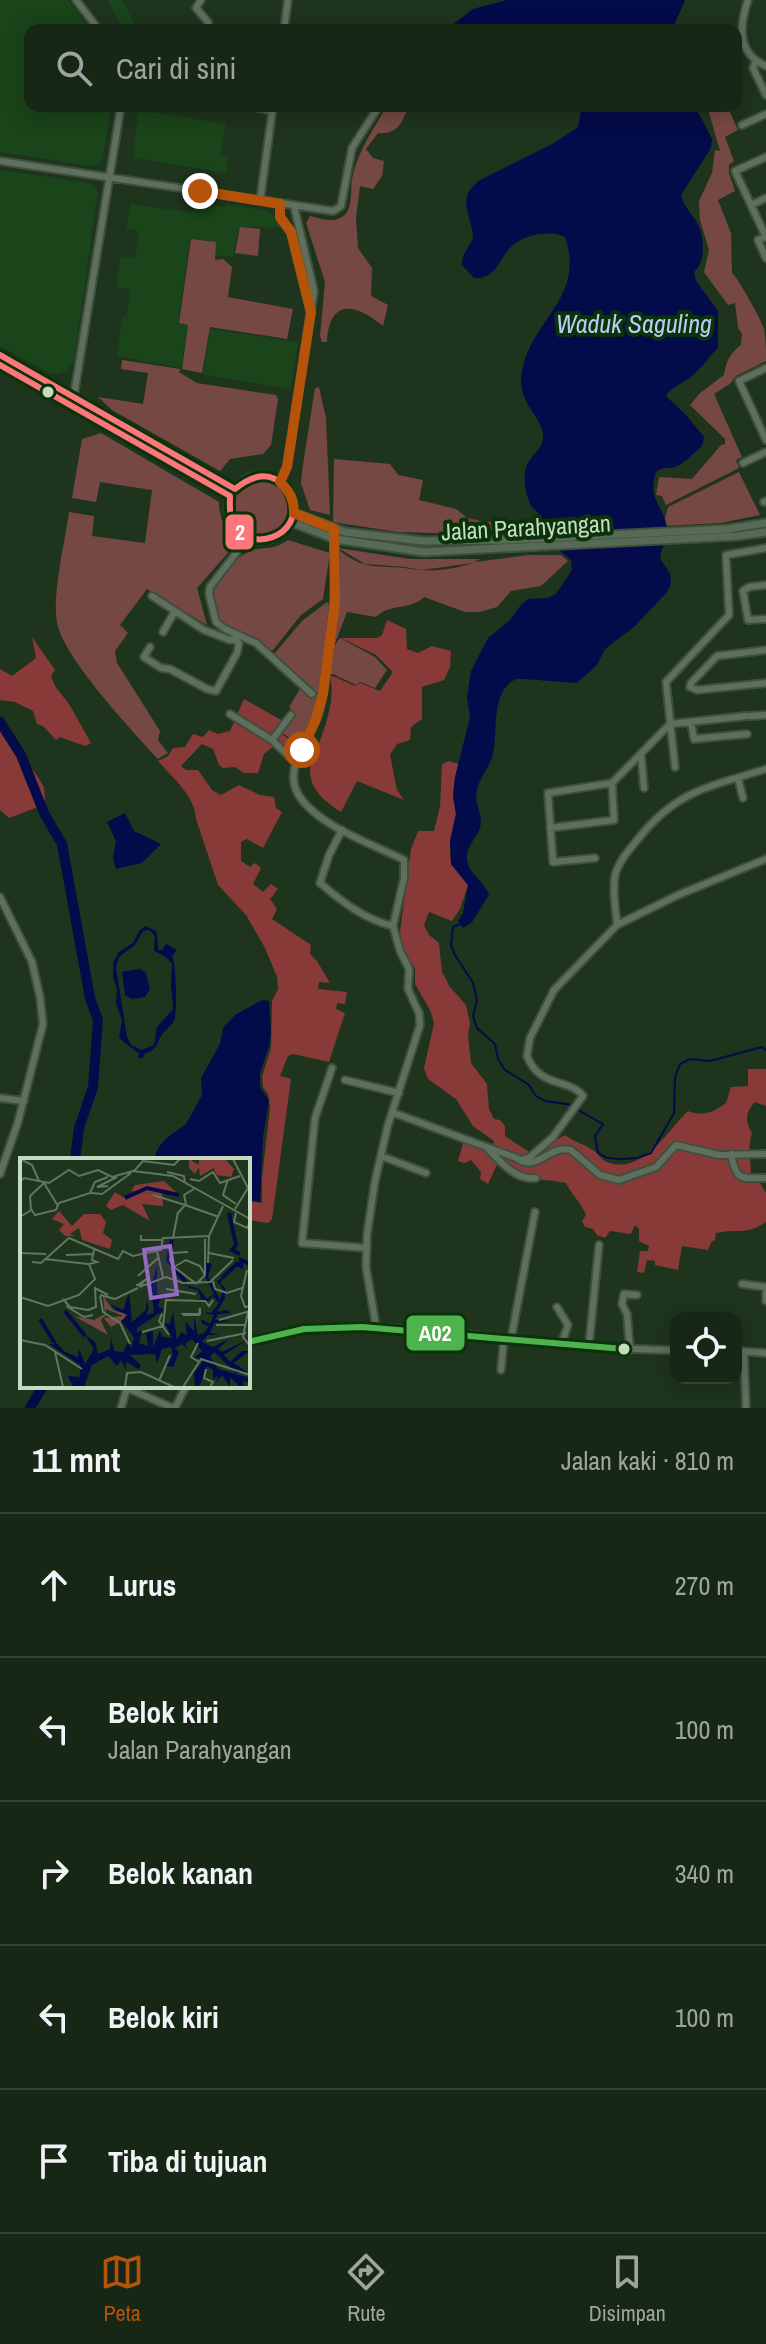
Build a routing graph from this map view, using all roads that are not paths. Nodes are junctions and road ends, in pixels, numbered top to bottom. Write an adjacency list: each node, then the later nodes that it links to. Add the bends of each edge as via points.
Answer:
1 (76, 0): 5 (street)
2 (201, 0): 6 (street, via 196,8)
3 (288, 0): 7 (street)
4 (748, 0): 8 (street)
5 (94, 24)
6 (209, 24)
7 (285, 24)
8 (742, 28)
9 (742, 38): 10 (street)
10 (756, 60): 11 (street); 12 (street, via 753,68)
11 (766, 66)
12 (766, 95)
13 (120, 112): 20 (street)
14 (272, 112): 22 (street)
15 (375, 112): 25 (street, via 352,148 338,210)
16 (766, 114): 17 (street)
17 (742, 125)
18 (766, 157): 24 (street, via 735,171)
19 (0, 161): 20 (street)
20 (111, 178): 22 (street); 32 (street)
21 (766, 198): 24 (street)
22 (260, 201): 23 (street)
23 (280, 204): 25 (street); 28 (street)
24 (751, 205): 26 (street)
25 (294, 206): 28 (street, via 314,286)
26 (766, 237): 27 (street, via 758,240)
27 (766, 258)
28 (311, 312): 38 (street, via 287,467)
29 (0, 355): 32 (main road)
30 (0, 365): 39 (main road)
31 (766, 368): 34 (street, via 739,381)
32 (74, 395): 39 (main road)
33 (766, 411): 34 (street)
34 (755, 416): 35 (street)
35 (766, 440)
36 (766, 452): 37 (street)
37 (743, 463)
38 (280, 482): 39 (main road, via 262,475); 40 (main road, via 294,501)
39 (232, 492): 41 (main road, via 230,518 245,536 276,537)
40 (294, 513): 41 (main road); 45 (main road, Jalan Parahyangan)
41 (291, 522): 45 (main road, Jalan Parahyangan)
42 (766, 523): 44 (main road, Jalan Parahyangan)
43 (766, 532): 44 (main road, Jalan Parahyangan)
44 (729, 533): 45 (main road, Jalan Parahyangan, via 510,544 458,553 424,552)
45 (335, 534): 66 (street, via 333,619 323,694)
46 (766, 548): 62 (street, via 726,555 729,615 668,678)
47 (237, 552): 53 (street, via 209,594 216,622)
48 (766, 585): 51 (street, via 744,588 748,620)
49 (152, 596): 50 (street)
50 (175, 611): 52 (street); 53 (street, via 204,630)
51 (766, 619)
52 (163, 632)
53 (236, 637): 54 (street, via 237,653 216,691 142,659); 57 (street, via 256,643)
54 (150, 647)
55 (766, 650): 56 (street, via 714,657 691,683 692,689)
56 (766, 683)
57 (312, 694)
58 (230, 714): 64 (street)
59 (291, 715): 64 (street)
60 (766, 715): 61 (street)
61 (691, 722): 62 (street); 63 (street, via 694,739)
62 (670, 724): 65 (street); 67 (street)
63 (747, 734)
64 (272, 740): 66 (street)
65 (641, 754): 70 (street); 71 (street)
66 (297, 764): 74 (street, via 294,784 302,800)
67 (675, 767)
68 (766, 769): 69 (street)
69 (738, 778): 72 (street); 78 (street, via 678,800 652,822 616,871)
70 (612, 783): 73 (street, via 548,793); 73 (street, via 614,820)
71 (644, 788)
72 (743, 798)
73 (550, 828): 75 (street, via 553,862)
74 (342, 830): 79 (street, via 404,860); 79 (street, via 320,883 358,911)
75 (595, 858)
76 (766, 859): 78 (street)
77 (0, 897): 84 (street, via 32,962 42,1011 42,1036)
78 (617, 925): 90 (street, via 554,990 537,1023 527,1050 529,1061 539,1074 583,1096 541,1149)
79 (393, 926): 82 (street, via 420,1022)
80 (332, 1068): 97 (street, via 315,1118 302,1243)
81 (345, 1080): 82 (street)
82 (399, 1093): 85 (street)
83 (0, 1098): 84 (street)
84 (24, 1101): 92 (street)
85 (394, 1113): 86 (street); 89 (street)
86 (483, 1144): 90 (street); 93 (street, via 516,1174)
87 (731, 1154): 88 (street); 90 (street, via 676,1145 656,1167 619,1180 606,1179 564,1148 533,1163); 94 (street, via 739,1178)
88 (766, 1154)
89 (381, 1156): 91 (street); 97 (street)
90 (518, 1159)
91 (426, 1173)
92 (0, 1174)
93 (536, 1178)
94 (766, 1178)
95 (535, 1212): 104 (street)
96 (599, 1245): 107 (street)
97 (367, 1248): 103 (street)
98 (742, 1284): 99 (street)
99 (766, 1288): 101 (street)
100 (637, 1295): 108 (street, via 624,1294 622,1304)
101 (766, 1301)
102 (557, 1307): 106 (street, via 568,1325)
103 (376, 1326): 104 (street); 105 (street, via 329,1327)
104 (508, 1338): 106 (street); 112 (street)
105 (250, 1342)
106 (562, 1342): 107 (street)
107 (589, 1345): 108 (street)
108 (630, 1350): 109 (street)
109 (670, 1350)
110 (744, 1352): 111 (street); 118 (street)
111 (766, 1353)
112 (501, 1370)
113 (128, 1388): 116 (street)
114 (130, 1388): 117 (street)
115 (185, 1388): 117 (street)
116 (121, 1408)
117 (174, 1408)
118 (746, 1408)

